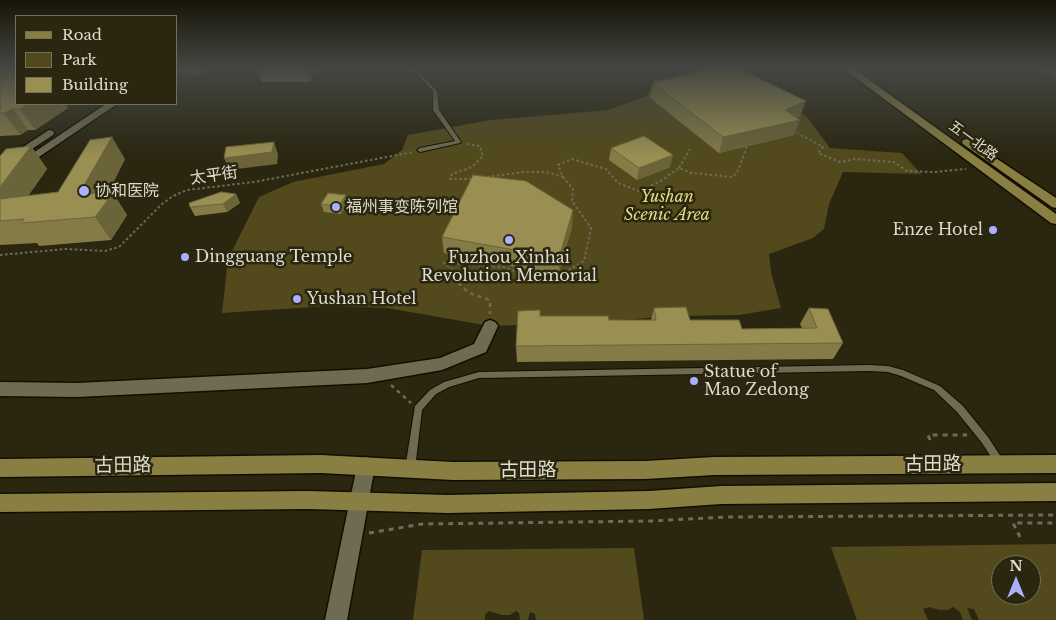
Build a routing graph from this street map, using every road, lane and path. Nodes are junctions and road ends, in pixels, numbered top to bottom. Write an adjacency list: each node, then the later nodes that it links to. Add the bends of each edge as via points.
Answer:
1 (435, 98): 8 (lane, via 436,110)
2 (888, 98): 11 (main road, 五一北路)
3 (903, 98): 16 (main road, 五一北路)
4 (93, 105): 12 (street)
5 (110, 105): 15 (street, via 29,159)
6 (785, 129): 11 (path, via 823,147 818,153 840,162 855,159 894,162 907,171 935,172)
7 (749, 141): 13 (path, via 733,177 691,173)
8 (458, 142): 10 (lane); 14 (path, via 480,146 483,156 472,167 452,174 450,179 524,172 546,172)
9 (690, 149): 13 (path)
10 (420, 150): 18 (path, 太平街, via 254,182 187,190 162,204 119,247 105,251 66,249)
11 (982, 166): 17 (main road, 五一北路)
12 (0, 167)
13 (679, 168): 14 (path, via 639,191 618,183 606,170 572,159 558,164)
14 (562, 177): 19 (path, via 573,189 572,201 591,228 584,262 564,273 540,280 503,267 444,263 452,269 448,274 469,293 490,300)
15 (0, 187)
16 (1056, 204)
17 (1056, 220)
18 (0, 256)
19 (490, 326): 21 (street, via 480,348 442,364 367,376 78,390)
20 (385, 380): 22 (path)
21 (0, 389)
22 (418, 409): 25 (lane, via 433,392 447,384 479,375 888,369 937,388 960,409); 29 (lane)
23 (970, 435): 24 (path, via 928,435)
24 (930, 440)
25 (1001, 464): 26 (main road, 古田路); 29 (main road, 古田路, via 714,466 644,470)
26 (1056, 464)
27 (366, 466): 28 (main road, 古田路); 29 (main road, 古田路); 31 (street)
28 (0, 468)
29 (410, 469)
30 (1056, 492): 31 (main road, 古田路, via 721,495 649,500 448,504)
31 (359, 502): 32 (main road, 古田路); 35 (street)
32 (0, 503)
33 (1056, 515): 35 (path, via 728,517 422,524)
34 (1056, 523): 36 (path, via 1013,523)
35 (352, 535): 37 (street)
36 (1020, 537)
37 (336, 620)

